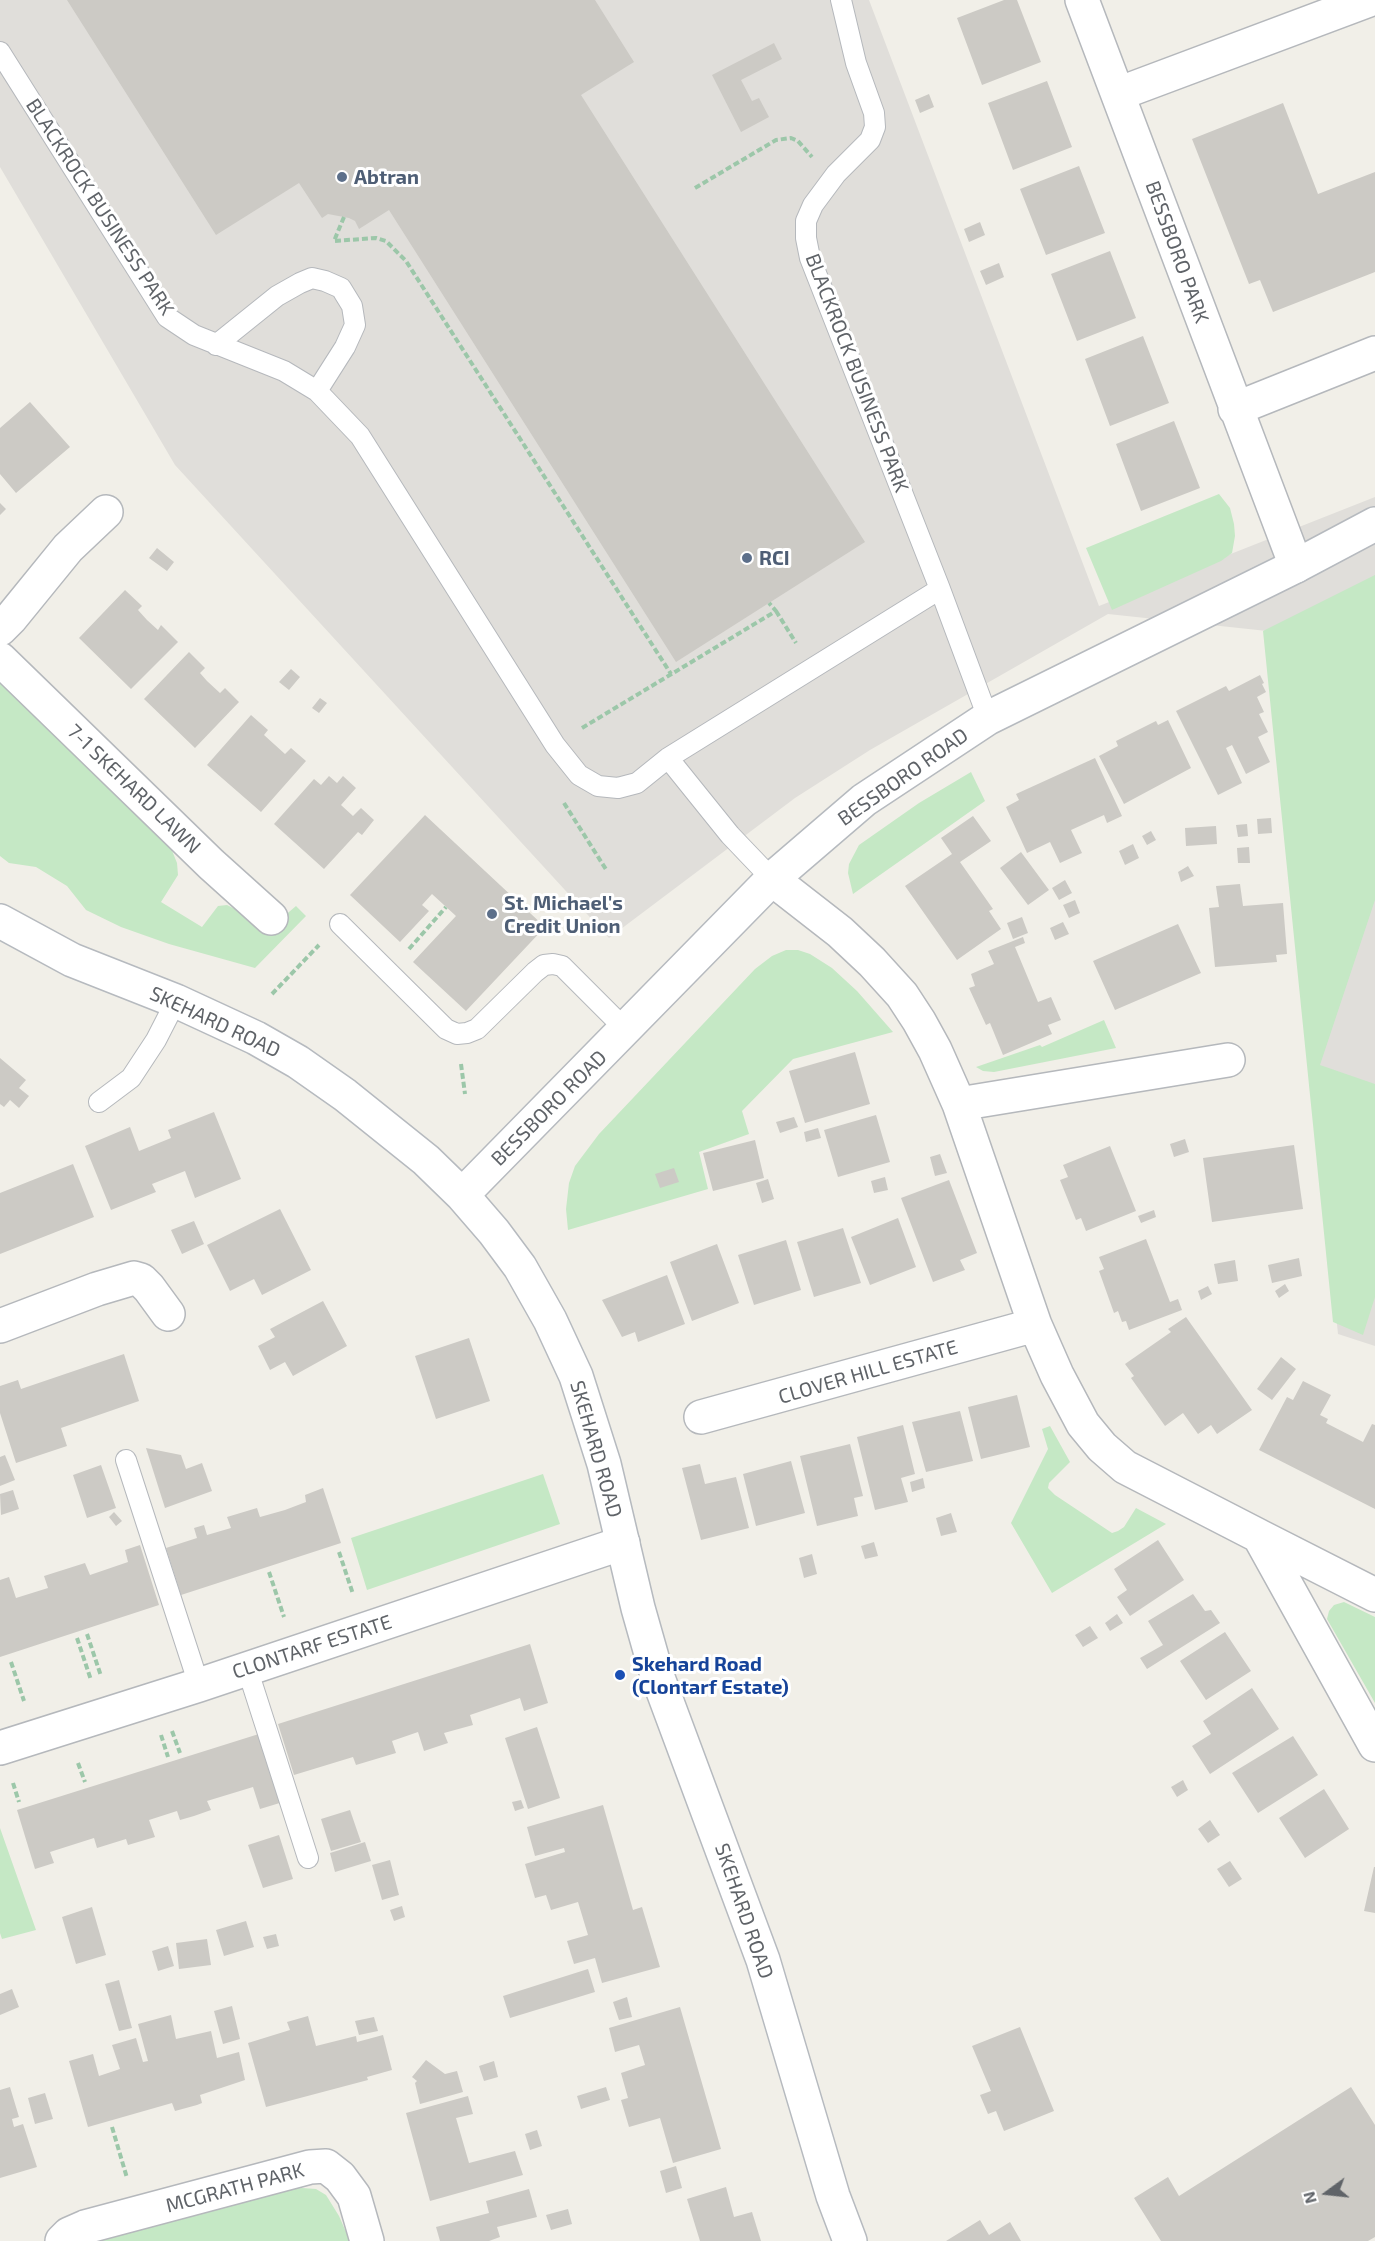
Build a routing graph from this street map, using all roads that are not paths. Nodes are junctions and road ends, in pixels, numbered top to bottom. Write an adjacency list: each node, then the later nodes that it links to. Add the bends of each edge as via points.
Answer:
1 (841, 0): 13 (lane, BLACKROCK BUSINESS PARK, via 875,127 870,140 813,205 806,220 806,238 810,258)
2 (1082, 0): 5 (street, BESSBORO PARK)
3 (1369, 0): 5 (street)
4 (0, 52): 6 (lane, BLACKROCK BUSINESS PARK, via 167,317)
5 (1118, 94): 9 (street, BESSBORO PARK)
6 (216, 345): 8 (lane, BLACKROCK BUSINESS PARK, via 284,371); 8 (lane, via 277,296 300,283 312,278 341,288 352,306 355,325)
7 (1375, 353): 9 (street)
8 (317, 391): 17 (lane, BLACKROCK BUSINESS PARK, via 360,436 555,745 579,775 598,786 618,788 637,783)
9 (1235, 409): 12 (street, BESSBORO PARK)
10 (106, 512): 14 (street, via 68,548)
11 (1375, 524): 12 (street, BESSBORO ROAD)
12 (1296, 566): 16 (street, BESSBORO ROAD)
13 (940, 589): 16 (lane, BLACKROCK BUSINESS PARK); 17 (lane, BLACKROCK BUSINESS PARK)
14 (0, 628)
15 (0, 659): 19 (street, 7-1 SKEHARD LAWN)
16 (988, 718): 18 (street, BESSBORO ROAD, via 864,800)
17 (668, 758): 18 (lane, via 730,835)
18 (772, 879): 23 (street, BESSBORO ROAD); 26 (street, via 840,932 902,995)
19 (271, 918)
20 (0, 921): 22 (street, SKEHARD ROAD, via 72,960)
21 (340, 924): 23 (lane, via 446,1029 457,1034 477,1029 543,965 554,964 562,966)
22 (176, 1001): 25 (lane, via 131,1078); 27 (street, SKEHARD ROAD, via 256,1038 345,1095 426,1160)
23 (626, 1030): 27 (street, BESSBORO ROAD)
24 (1228, 1060): 26 (street)
25 (99, 1102)
26 (960, 1104): 29 (street)
27 (462, 1195): 34 (street, SKEHARD ROAD, via 520,1267 576,1376 604,1464)
28 (168, 1314): 30 (street, via 149,1288 134,1278)
29 (1035, 1325): 31 (street, CLOVER HILL ESTATE); 33 (street, via 1083,1424 1102,1447 1125,1467)
30 (0, 1326)
31 (701, 1417)
32 (126, 1460): 37 (lane)
33 (1259, 1536): 35 (street); 38 (street)
34 (623, 1543): 36 (street, CLONTARF ESTATE); 43 (street, SKEHARD ROAD, via 657,1675 763,1960)
35 (1375, 1595)
36 (247, 1668): 37 (street, CLONTARF ESTATE); 40 (lane)
37 (199, 1685): 39 (street, CLONTARF ESTATE)
38 (1375, 1745)
39 (0, 1748)
40 (308, 1858)
41 (62, 2241): 42 (street, MCGRATH PARK, via 86,2227 326,2166 354,2196)
42 (367, 2241)
43 (849, 2241)

